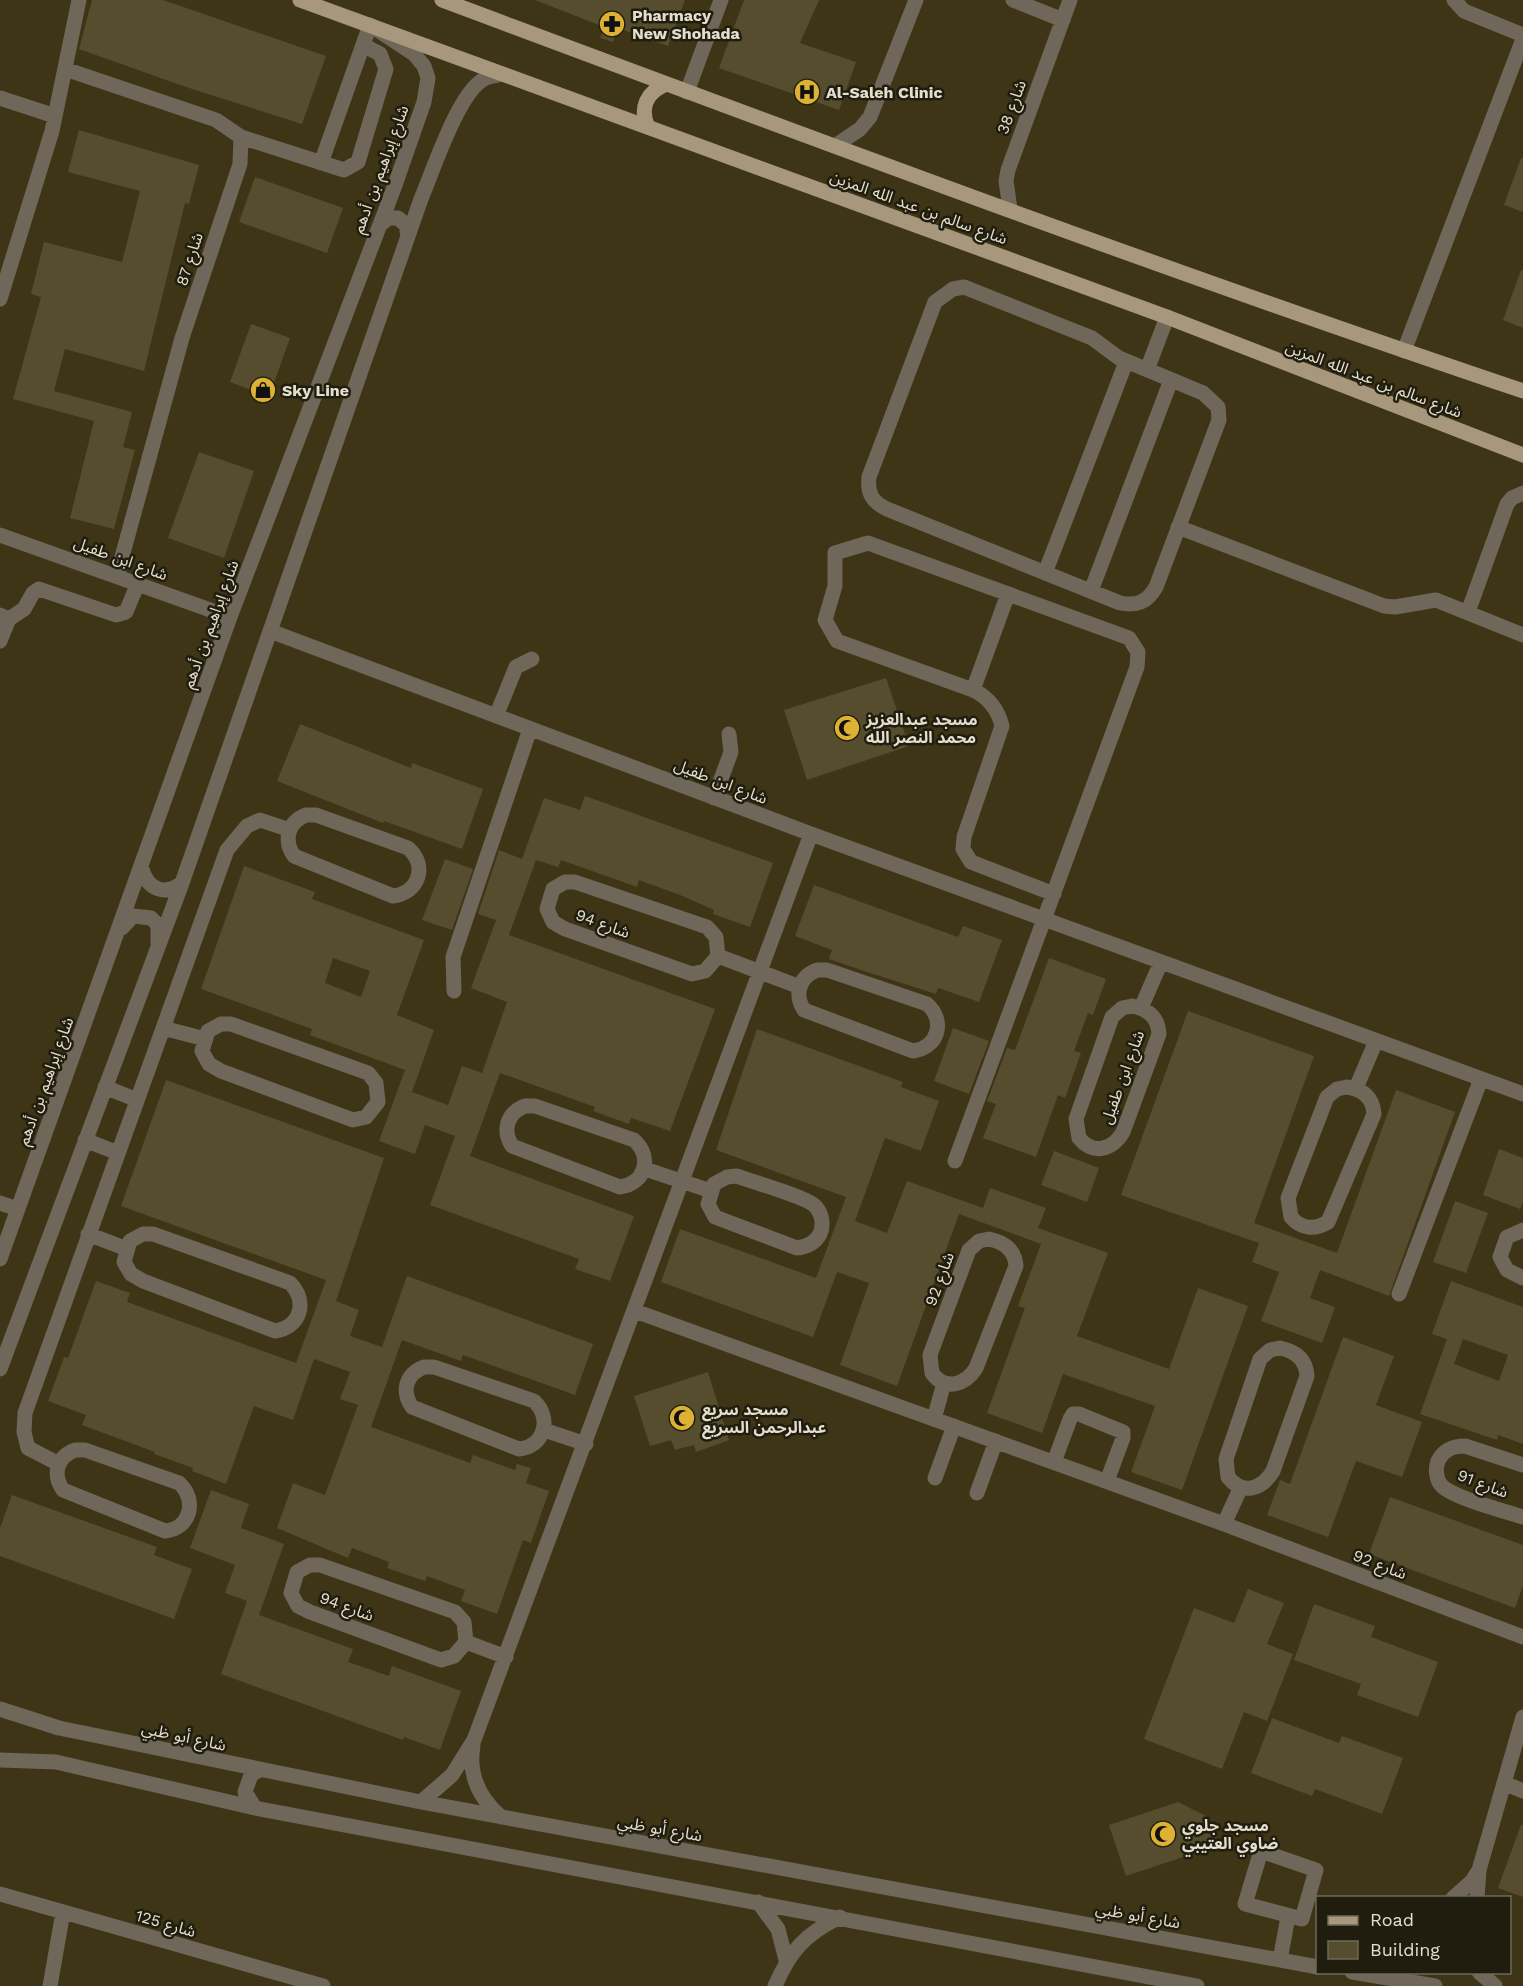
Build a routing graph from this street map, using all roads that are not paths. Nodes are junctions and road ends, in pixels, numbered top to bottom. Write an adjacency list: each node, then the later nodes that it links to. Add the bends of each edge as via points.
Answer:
1 (79, 0): 13 (street)
2 (300, 0): 10 (main road, شارع سالم بن عبد الله المزين)
3 (442, 0): 15 (main road, شارع سالم بن عبد الله المزين)
4 (720, 0): 16 (street)
5 (916, 0): 21 (street, via 878,104 860,129)
6 (1013, 0): 9 (street)
7 (1070, 0): 9 (street, شارع 38)
8 (1454, 0): 11 (street, via 1459,8)
9 (1063, 20): 23 (street, شارع 38, via 1008,170)
10 (370, 25): 12 (street); 14 (main road, شارع سالم بن عبد الله المزين); 24 (street, شارع إبراهيم بن أدهم, via 414,54 428,78 424,102)
11 (1523, 37): 28 (street)
12 (363, 45): 22 (street); 22 (street, via 381,54 386,69 358,162 344,170)
13 (65, 69): 18 (street); 20 (street, via 216,120)
14 (502, 74): 19 (main road, شارع سالم بن عبد الله المزين); 25 (street, via 484,79 457,111)
15 (667, 84): 16 (main road, شارع سالم بن عبد الله المزين); 19 (main road, via 654,90 646,101)
16 (687, 92): 21 (main road, شارع سالم بن عبد الله المزين)
17 (0, 98): 18 (street)
18 (55, 116): 26 (street)
19 (648, 127): 27 (main road, شارع سالم بن عبد الله المزين)
20 (241, 137): 22 (street); 38 (street, شارع 87, via 240,164 182,338)
21 (834, 146): 23 (main road, شارع سالم بن عبد الله المزين)
22 (321, 163)
23 (1010, 209): 28 (main road, شارع سالم بن عبد الله المزين)
24 (380, 225): 25 (street, via 388,218 398,218 406,225); 44 (street, شارع إبراهيم بن أدهم)
25 (408, 236): 45 (street)
26 (0, 298)
27 (1167, 317): 30 (street); 33 (main road, شارع سالم بن عبد الله المزين)
28 (1404, 351): 32 (main road, شارع سالم بن عبد الله المزين)
29 (1126, 362): 30 (street); 37 (street); 37 (street, via 1092,338 975,289 952,289 935,302 869,477 871,497 877,505)
30 (1147, 370): 31 (street)
31 (1172, 381): 35 (street, via 1209,396 1220,413); 40 (street)
32 (1523, 391)
33 (1523, 455)
34 (1523, 493): 42 (street, via 1507,504)
35 (1178, 527): 40 (street, via 1156,587 1147,600 1132,606); 42 (street, via 1384,606 1436,600)
36 (0, 535): 38 (street, شارع ابن طفيل)
37 (1045, 573): 40 (street)
38 (117, 575): 39 (street, شارع ابن طفيل)
39 (138, 583): 43 (street, via 126,612 116,615 39,589 24,609); 44 (street, شارع ابن طفيل)
40 (1091, 591)
41 (1008, 594): 49 (street); 49 (street, via 868,543 835,553 836,586 825,620 837,641); 59 (street, via 1129,638 1138,652 1137,667)
42 (1468, 612): 46 (street)
43 (4, 617): 47 (street)
44 (230, 617): 56 (street, شارع إبراهيم بن أدهم)
45 (270, 631): 50 (street, شارع ابن طفيل); 57 (street)
46 (1523, 635)
47 (0, 641)
48 (532, 658): 50 (street, via 516,667)
49 (973, 690): 58 (street, via 991,703 1002,726 963,837 963,849 979,867)
50 (495, 716): 51 (street, شارع ابن طفيل)
51 (530, 729): 53 (street, شارع ابن طفيل); 68 (street, via 453,957)
52 (729, 734): 53 (street, via 731,752)
53 (714, 798): 55 (street, شارع ابن طفيل)
54 (290, 830): 54 (street, via 288,843 294,856 393,896 406,892 419,877 417,858 408,848 316,815 298,819); 70 (street, via 260,820 234,838)
55 (811, 834): 60 (street, شارع ابن طفيل); 66 (street)
56 (142, 869): 57 (street, via 144,878 158,890 166,891); 62 (street, شارع إبراهيم بن أدهم)
57 (182, 883): 63 (street)
58 (1022, 883): 59 (street); 60 (street)
59 (1054, 894): 61 (street)
60 (1013, 908): 61 (street, شارع ابن طفيل)
61 (1044, 920): 65 (street, شارع ابن طفيل); 80 (street)
62 (118, 933): 63 (street, via 133,916 151,918 158,925); 85 (street, شارع إبراهيم بن أدهم)
63 (158, 949): 74 (street)
64 (718, 956): 64 (street, شارع 94, via 716,937 707,927 575,882 557,885 549,896 548,915 553,922 692,974 705,971); 66 (street)
65 (1161, 963): 69 (street, شارع ابن طفيل); 72 (street, شارع ابن طفيل)
66 (760, 972): 67 (street); 82 (street)
67 (800, 987): 67 (street, via 798,998 804,1010 913,1051 926,1048 938,1033 936,1014 927,1004 860,981 817,970 804,977)
68 (454, 991)
69 (1141, 1008): 69 (street, شارع ابن طفيل, via 1122,1008 1112,1017 1076,1119 1079,1138 1091,1147 1103,1149 1116,1143 1159,1034 1156,1020)
70 (163, 1028): 71 (street); 77 (street)
71 (205, 1039): 71 (street, via 202,1052 209,1065 353,1120 366,1117 378,1102 376,1083 368,1073 231,1024 213,1027)
72 (1376, 1041): 73 (street, شارع ابن طفيل); 75 (street)
73 (1481, 1079): 76 (street, شارع ابن طفيل); 91 (street)
74 (105, 1087): 77 (street); 78 (street)
75 (1356, 1088): 75 (street, via 1337,1089 1327,1097 1288,1198 1291,1217 1303,1226 1314,1228 1328,1222 1374,1114 1371,1101)
76 (1523, 1095)
77 (137, 1100): 79 (street)
78 (85, 1140): 79 (street); 93 (street)
79 (118, 1153): 87 (street)
80 (955, 1161)
81 (645, 1169): 81 (street, via 643,1150 634,1140 535,1106 516,1109 508,1120 506,1133 512,1146 620,1187 633,1184); 82 (street)
82 (682, 1182): 83 (street); 92 (street)
83 (711, 1191): 83 (street, via 710,1209 727,1224 797,1248 810,1245 821,1232 820,1213 811,1203 737,1176 719,1180)
84 (0, 1203): 85 (street)
85 (18, 1209): 89 (street, شارع إبراهيم بن أدهم)
86 (1523, 1230): 90 (street, via 1507,1237 1500,1257 1507,1270)
87 (88, 1234): 88 (street); 101 (street, via 25,1413 28,1448)
88 (127, 1249): 88 (street, via 126,1267 143,1281 275,1331 288,1327 300,1312 298,1293 290,1283 153,1234 135,1237)
89 (0, 1259)
90 (1523, 1278)
91 (1399, 1294)
92 (635, 1311): 95 (street, شارع 92); 99 (street)
93 (0, 1369)
94 (944, 1383): 94 (street, شارع 92, via 956,1385 969,1379 1016,1266 1013,1253 998,1241 979,1242 969,1250 930,1355 932,1373); 95 (street)
95 (934, 1419): 96 (street, شارع 92)
96 (954, 1426): 98 (street, شارع 92); 103 (street)
97 (544, 1430): 97 (street, via 543,1411 534,1401 434,1367 416,1370 408,1382 405,1394 412,1407 519,1449 532,1445); 99 (street)
98 (996, 1441): 100 (street, شارع 92); 106 (street)
99 (586, 1444): 111 (street)
100 (1054, 1462): 104 (street, شارع 92); 104 (street, via 1070,1419 1079,1414 1123,1432)
101 (59, 1464): 101 (street, via 56,1477 63,1490 165,1531 178,1527 190,1512 188,1493 179,1483 85,1450 67,1453)
102 (1523, 1465): 107 (street, شارع 91, via 1455,1446 1443,1453 1436,1474 1443,1487 1455,1493)
103 (935, 1478)
104 (1107, 1481): 108 (street, شارع 92)
105 (1240, 1486): 105 (street, via 1252,1489 1265,1483 1276,1461 1306,1376 1304,1362 1289,1350 1270,1350 1260,1359 1226,1459 1228,1477); 108 (street)
106 (977, 1493)
107 (1523, 1517)
108 (1224, 1524): 109 (street, شارع 92)
109 (1523, 1637)
110 (466, 1642): 110 (street, شارع 94, via 464,1622 455,1612 320,1565 302,1569 294,1580 293,1598 304,1609 441,1660 454,1656); 111 (street)
111 (506, 1657): 114 (street)
112 (0, 1709): 116 (street, شارع أبو ظبي, via 59,1728)
113 (1523, 1718): 117 (street)
114 (474, 1740): 119 (street, via 452,1775); 121 (street, via 475,1783 481,1796)
115 (0, 1760): 120 (street, via 56,1762)
116 (259, 1770): 119 (street, شارع أبو ظبي); 120 (street, via 251,1775 245,1792)
117 (1504, 1783): 118 (street); 122 (street)
118 (1523, 1791)
119 (421, 1802): 121 (street, شارع أبو ظبي)
120 (255, 1808): 126 (street)
121 (501, 1817): 131 (street, شارع أبو ظبي)
122 (1479, 1870): 124 (street); 125 (street)
123 (0, 1894): 127 (street, شارع 125)
124 (1455, 1896)
125 (1477, 1896)
126 (758, 1902): 128 (street); 130 (street, via 778,1929)
127 (63, 1912): 135 (street); 136 (street, شارع 125)
128 (840, 1917): 130 (street, via 813,1932); 138 (street)
129 (1288, 1917): 129 (street, via 1303,1918 1316,1870 1261,1851 1245,1904); 131 (street)
130 (786, 1960): 137 (street)
131 (1280, 1960): 132 (street, شارع أبو ظبي)
132 (1314, 1964)
133 (1364, 1974): 139 (street)
134 (1481, 1974): 140 (street)
135 (50, 1986)
136 (323, 1986)
137 (775, 1986)
138 (1197, 1986)
139 (1436, 1986)
140 (1495, 1986)

